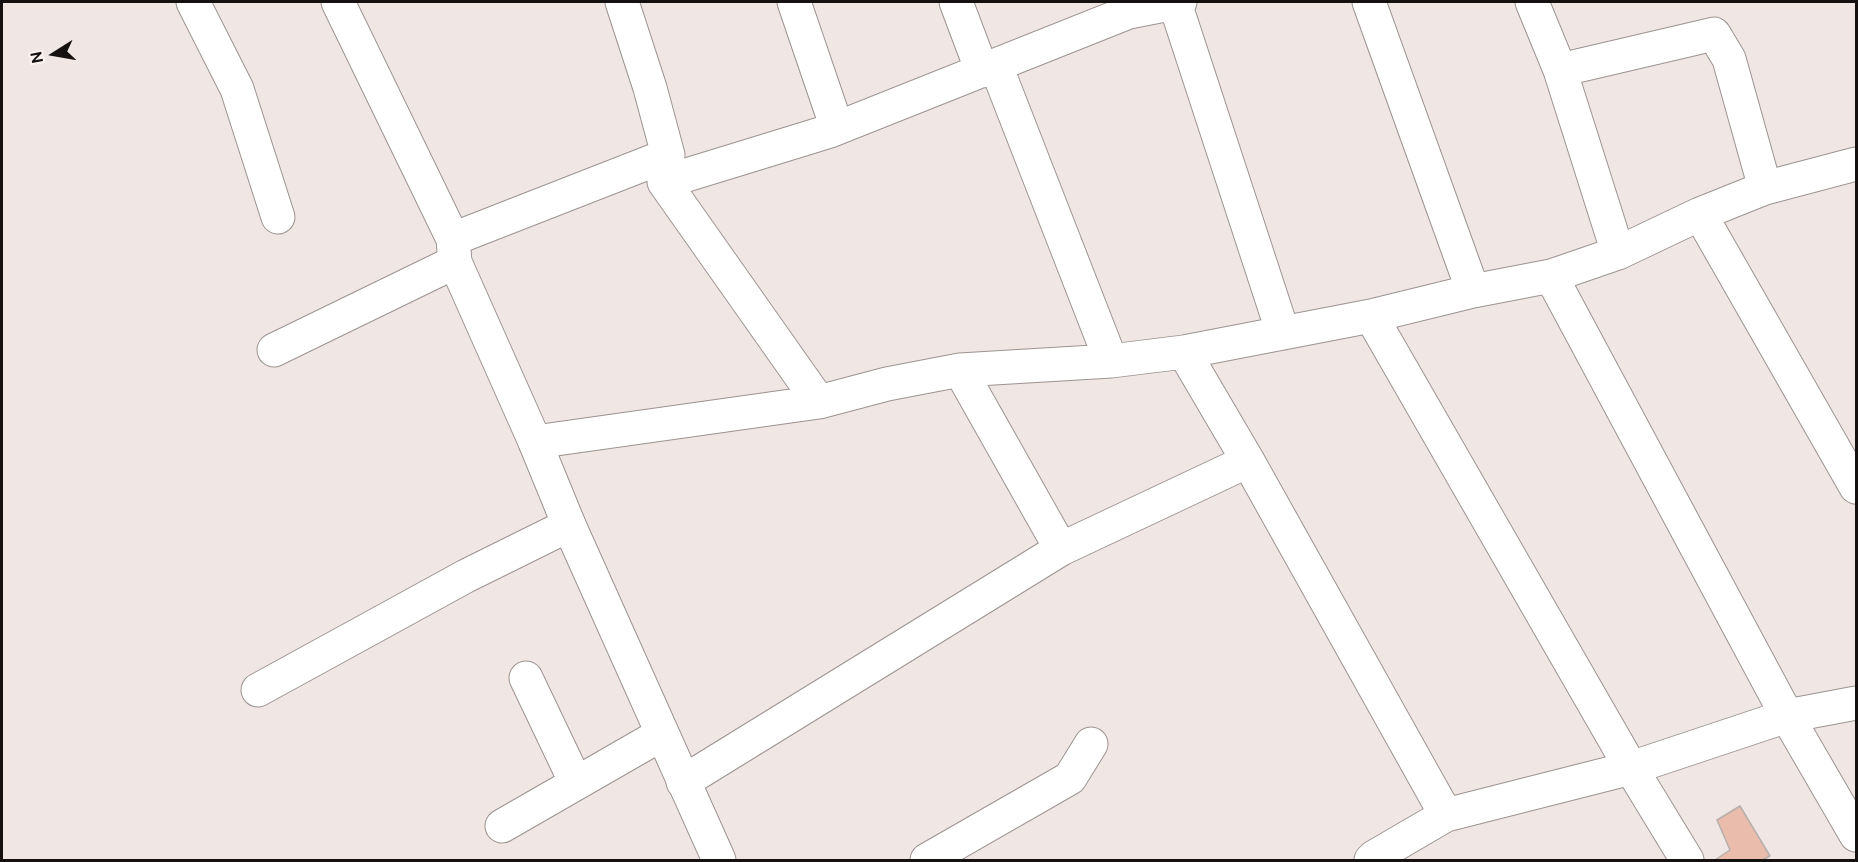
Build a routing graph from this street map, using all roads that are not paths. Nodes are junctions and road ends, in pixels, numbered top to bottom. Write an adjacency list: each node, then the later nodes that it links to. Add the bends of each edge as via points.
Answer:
1 (193, 2): 16 (street, via 237,89)
2 (338, 2): 17 (street)
3 (622, 2): 13 (street, via 650,88)
4 (794, 2): 11 (street)
5 (956, 2): 9 (street)
6 (1178, 2): 9 (street, via 1129,12); 22 (street)
7 (1369, 2): 20 (street)
8 (1532, 2): 10 (street)
9 (989, 69): 11 (street); 25 (street)
10 (1560, 70): 14 (street, via 1713,34 1729,59); 18 (street)
11 (837, 128): 13 (street)
12 (1857, 164): 14 (street)
13 (666, 168): 17 (street); 27 (street)
14 (1765, 188): 15 (street)
15 (1700, 214): 18 (street); 30 (street)
16 (278, 217)
17 (454, 250): 23 (street); 28 (street)
18 (1618, 253): 19 (street)
19 (1551, 276): 20 (street); 36 (street)
20 (1473, 291): 21 (street)
21 (1371, 316): 22 (street); 39 (street)
22 (1282, 333): 24 (street)
23 (274, 350)
24 (1184, 352): 25 (street); 29 (street)
25 (1111, 362): 26 (street)
26 (960, 370): 27 (street); 32 (street)
27 (819, 402): 28 (street)
28 (535, 442): 31 (street)
29 (1248, 461): 32 (street); 42 (street)
30 (1857, 487)
31 (569, 525): 34 (street, via 466,576); 37 (street)
32 (1061, 549): 40 (street)
33 (526, 678): 41 (street)
34 (258, 690)
35 (1857, 703): 36 (street)
36 (1787, 716): 39 (street); 44 (street)
37 (662, 734): 40 (street); 41 (street)
38 (1090, 744): 46 (street, via 1070,778)
39 (1631, 768): 42 (street); 48 (street)
40 (683, 782): 45 (street)
41 (576, 783): 43 (street)
42 (1446, 815): 47 (street)
43 (502, 826)
44 (1857, 835)
45 (719, 861)
46 (927, 861)
47 (1371, 861)
48 (1687, 861)

